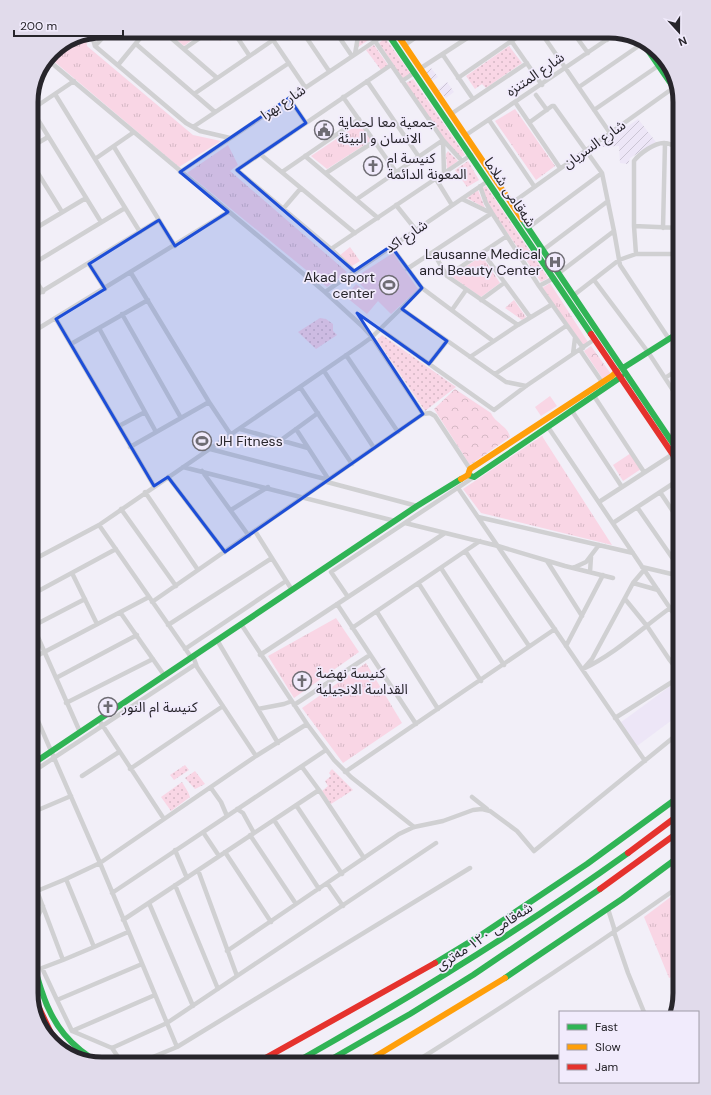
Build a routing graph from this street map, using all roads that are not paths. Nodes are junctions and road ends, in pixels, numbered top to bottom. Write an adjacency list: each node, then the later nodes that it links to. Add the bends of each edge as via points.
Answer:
1 (102, 38): 27 (street)
2 (141, 38): 24 (street)
3 (171, 38): 28 (street)
4 (199, 38): 28 (street)
5 (238, 38): 31 (street)
6 (307, 38): 42 (street)
7 (340, 38): 32 (street)
8 (357, 38): 32 (street)
9 (372, 38): 22 (street)
10 (378, 38): 22 (street, شارع بهرا)
11 (391, 38): 43 (main road, شەقامی شلاما)
12 (400, 38): 25 (main road, شەقامی شلاما)
13 (416, 38): 25 (street)
14 (468, 38): 33 (street)
15 (517, 38): 23 (street)
16 (545, 38): 41 (street)
17 (577, 38): 30 (street)
18 (610, 38): 21 (street, شارع المتنزه)
19 (93, 39): 27 (street)
20 (273, 40): 31 (street); 34 (street)
21 (607, 40): 30 (street, شارع المتنزه)
22 (374, 41): 32 (street, شارع بهرا); 38 (street)
23 (512, 42): 35 (street); 45 (street)
24 (136, 44): 37 (street); 56 (street)
25 (405, 45): 40 (main road, شەقامی شلاما)
26 (638, 45): 52 (street)
27 (95, 46): 37 (street)
28 (184, 49): 44 (street)
29 (649, 52): 39 (main road)
30 (588, 53): 41 (street, شارع المتنزه)
31 (249, 55): 44 (street)
32 (353, 55): 42 (street, شارع بهرا)
33 (443, 55): 40 (street); 45 (street)
34 (289, 63): 51 (street); 66 (street)
35 (526, 63): 50 (street); 61 (street)
36 (51, 64): 47 (street)
37 (118, 65): 73 (street)
38 (391, 65): 48 (street); 49 (street)
39 (658, 66): 46 (main road); 65 (street)
40 (420, 68): 54 (main road, شەقامی شلاما)
41 (566, 68): 50 (street, شارع المتنزه); 52 (street)
42 (329, 71): 51 (street, شارع بهرا)
43 (414, 73): 49 (street); 59 (main road, شەقامی شلاما)
44 (216, 77): 56 (street)
45 (458, 78): 61 (street)
46 (668, 79)
47 (74, 81): 55 (street); 74 (street)
48 (367, 81): 58 (street); 89 (street)
49 (402, 81): 79 (street)
50 (542, 85): 62 (street, شارع المتنزه)
51 (305, 87): 60 (street, شارع بهرا)
52 (579, 87): 65 (street)
53 (672, 89): 75 (street, شارع السريان)
54 (437, 92): 59 (main road); 67 (main road, شەقامی شلاما)
55 (55, 94): 63 (street); 90 (street)
56 (194, 94): 66 (street)
57 (536, 95): 64 (street)
58 (344, 97): 68 (street); 72 (street)
59 (431, 97): 87 (main road, شەقامی شلاما)
60 (289, 98): 72 (street); 78 (street, شارع بهرا)
61 (473, 99): 67 (street)
62 (515, 102): 69 (street, شارع المتنزه); 71 (street)
63 (38, 105)
64 (547, 110): 71 (street); 85 (street, via 554,106)
65 (594, 110): 75 (street)
66 (215, 112): 73 (street)
67 (451, 114): 76 (main road, شەقامی شلاما)
68 (359, 119): 80 (street); 88 (street)
69 (489, 120): 76 (street, شارع المتنزه); 103 (street)
70 (38, 121): 77 (street)
71 (530, 122): 92 (street)
72 (306, 123): 86 (street)
73 (193, 127): 78 (street)
74 (134, 132): 84 (street); 93 (street)
75 (610, 133): 85 (street, شارع السريان)
76 (466, 136): 109 (main road, شەقامی شلاما)
77 (48, 137): 81 (street); 105 (street)
78 (230, 138): 93 (street, شارع بهرا)
79 (443, 140): 89 (street); 91 (street); 97 (street)
80 (375, 141): 95 (street); 99 (street)
81 (38, 143)
82 (665, 143): 83 (street); 124 (street, via 658,144 638,156 634,162); 127 (street)
83 (673, 146)
84 (114, 147): 90 (street); 120 (street)
85 (584, 150): 92 (street, شارع السريان); 98 (street)
86 (260, 154): 94 (street); 113 (street, via 237,170)
87 (470, 155): 91 (street); 101 (main road, شەقامی شلاما)
88 (305, 156): 94 (street); 99 (street)
89 (419, 157): 95 (street)
90 (95, 159): 112 (street)
91 (462, 161): 97 (street)
92 (560, 168): 103 (street, شارع السريان)
93 (180, 172): 116 (street)
94 (282, 172): 104 (street)
95 (396, 172): 107 (street)
96 (38, 173): 115 (street)
97 (444, 173): 100 (street)
98 (602, 173): 108 (street); 126 (street)
99 (326, 174): 107 (street)
100 (436, 179): 110 (street); 111 (street)
101 (488, 181): 102 (street, شارع اكد); 118 (main road, شەقامی شلاما)
102 (480, 186): 106 (street, شارع اكد); 117 (street)
103 (534, 186): 109 (street, شارع السريان)
104 (301, 188): 113 (street); 132 (street)
105 (86, 198): 115 (street); 122 (street)
106 (462, 198): 111 (street, شارع اكد); 117 (street)
107 (357, 199): 119 (street)
108 (608, 201): 130 (street); 137 (street)
109 (512, 203): 114 (main road, شەقامی شلاما)
110 (396, 204): 119 (street); 129 (street)
111 (452, 205): 129 (street, شارع اكد)
112 (125, 208): 122 (street); 131 (street)
113 (283, 209): 136 (street)
114 (517, 211): 118 (main road, via 516,216); 121 (main road, شەقامی شلاما)
115 (62, 212): 125 (street)
116 (228, 212): 134 (street); 159 (street)
117 (492, 213): 133 (street); 138 (street)
118 (511, 216): 123 (main road, شەقامی شلاما)
119 (378, 218): 132 (street)
120 (159, 220): 131 (street); 134 (street)
121 (523, 220): 123 (main road, via 518,219); 126 (main road, شەقامی شلاما)
122 (101, 222): 143 (street)
123 (517, 224): 150 (main road, شەقامی شلاما)
124 (634, 226): 127 (street); 140 (street)
125 (38, 227)
126 (528, 228): 137 (main road, شەقامی شلاما)
127 (663, 228): 128 (street)
128 (673, 228)
129 (416, 230): 135 (street, شارع اكد)
130 (614, 231): 142 (street); 148 (street)
131 (140, 232): 144 (street)
132 (354, 233): 136 (street)
133 (507, 236): 139 (street); 154 (street)
134 (174, 246): 147 (street)
135 (391, 246): 145 (street); 146 (street, شارع اكد)
136 (331, 249): 146 (street)
137 (544, 250): 148 (main road, شەقامی شلاما)
138 (432, 252): 145 (street); 149 (street)
139 (483, 253): 149 (street); 152 (street)
140 (636, 254): 141 (street); 142 (street)
141 (673, 254)
142 (619, 260): 151 (street); 179 (street)
143 (38, 261)
144 (89, 264): 156 (street); 158 (street)
145 (407, 269): 155 (street)
146 (354, 271): 159 (street, شارع اكد)
147 (131, 273): 156 (street); 162 (street)
148 (559, 273): 161 (main road, شەقامی شلاما)
149 (446, 276): 157 (street)
150 (554, 278): 154 (street); 178 (main road, شەقامی شلاما)
151 (594, 280): 161 (street); 184 (street)
152 (504, 283): 163 (street); 168 (street)
153 (38, 285): 158 (street)
154 (539, 286): 164 (street)
155 (422, 288): 165 (street); 166 (street)
156 (104, 289): 169 (street)
157 (466, 290): 163 (street); 166 (street)
158 (42, 292): 160 (street)
159 (325, 292): 176 (street)
160 (38, 294)
161 (574, 295): 189 (main road, شەقامی شلاما)
162 (148, 300): 167 (street); 200 (street)
163 (481, 300): 170 (street)
164 (551, 304): 168 (street); 171 (street)
165 (402, 309): 174 (street); 180 (street)
166 (452, 310): 181 (street)
167 (122, 314): 173 (street); 205 (street)
168 (530, 317): 170 (street)
169 (56, 319): 172 (street); 182 (street)
170 (518, 325): 181 (street)
171 (566, 326): 177 (street); 192 (street)
172 (38, 328)
173 (99, 328): 182 (street); 202 (street)
174 (380, 329): 176 (street); 188 (street)
175 (673, 336): 179 (main road)
176 (372, 337): 186 (street); 204 (street)
177 (575, 338): 183 (street); 185 (street)
178 (595, 339): 183 (street); 193 (main road, شەقامی شلاما)
179 (669, 339): 184 (main road)
180 (447, 341): 187 (street); 188 (street)
181 (493, 341): 187 (street)
182 (71, 344): 206 (street)
183 (581, 349): 185 (street); 195 (street)
184 (648, 352): 189 (main road); 194 (street)
185 (573, 354): 196 (street)
186 (346, 355): 190 (street); 211 (street)
187 (470, 357): 192 (street)
188 (430, 364): 196 (street, via 494,410)
189 (623, 368): 214 (main road, شەقامی شلاما)
190 (324, 371): 197 (street); 219 (street)
191 (673, 373): 194 (street)
192 (495, 374): 196 (street, via 506,382)
193 (616, 376): 195 (main road); 199 (main road); 221 (main road, شەقامی شلاما)
194 (665, 378): 198 (street)
195 (602, 382): 226 (main road)
196 (526, 386)
197 (300, 387): 203 (street); 208 (street)
198 (673, 390)
199 (594, 396): 201 (main road); 225 (street)
200 (209, 402): 205 (street); 213 (street)
201 (572, 411): 207 (main road); 232 (street)
202 (145, 412): 206 (street); 210 (street)
203 (318, 413): 209 (street); 222 (street)
204 (424, 414): 211 (street); 226 (street, via 430,413 435,416)
205 (181, 418): 210 (street)
206 (119, 426): 217 (street)
207 (548, 427): 226 (main road); 237 (street)
208 (240, 429): 213 (street); 215 (street)
209 (296, 429): 215 (street); 218 (street)
210 (156, 432): 217 (street)
211 (398, 432): 219 (street)
212 (673, 434): 214 (street)
213 (231, 435): 220 (street)
214 (669, 437): 216 (main road, شەقامی شلاما)
215 (281, 440): 218 (street)
216 (673, 443)
217 (130, 447): 230 (street)
218 (308, 448): 228 (street)
219 (374, 448): 222 (street)
220 (210, 449): 223 (street); 228 (street)
221 (673, 454): 225 (street)
222 (352, 464): 228 (street)
223 (183, 467): 224 (street); 227 (street)
224 (202, 471): 231 (street); 241 (street)
225 (644, 472): 232 (street)
226 (471, 474): 233 (street); 238 (main road)
227 (168, 477): 230 (street); 255 (street)
228 (328, 481): 236 (street); 238 (street)
229 (673, 484): 235 (street)
230 (154, 486): 234 (street)
231 (268, 487): 236 (street); 241 (street)
232 (622, 487): 237 (street)
233 (458, 488): 243 (street); 245 (street)
234 (145, 492): 240 (street); 266 (street)
235 (660, 492): 239 (street); 242 (street)
236 (304, 497): 244 (street); 248 (street)
237 (599, 502): 246 (street)
238 (417, 506): 244 (main road)
239 (637, 507): 246 (street); 261 (street)
240 (121, 509): 247 (street); 275 (street)
241 (230, 510): 250 (street)
242 (673, 512)
243 (478, 517): 252 (street); 253 (street)
244 (395, 521): 277 (main road)
245 (405, 523): 249 (street); 280 (street, via 330,572)
246 (613, 523): 257 (street)
247 (98, 525): 254 (street); 258 (street)
248 (255, 531): 250 (street); 260 (street)
249 (445, 533): 251 (street); 280 (street)
250 (249, 536): 255 (street)
251 (480, 541): 253 (street); 256 (street)
252 (599, 545): 257 (street); 259 (street)
253 (498, 546): 262 (street); 297 (street)
254 (116, 549): 268 (street); 279 (street)
255 (225, 552): 266 (street)
256 (466, 552): 263 (street); 301 (street)
257 (633, 553): 265 (street)
258 (38, 557)
259 (591, 557): 264 (street, via 583,564); 267 (street)
260 (272, 558): 272 (street); 294 (street)
261 (673, 559)
262 (547, 561): 264 (street); 290 (street)
263 (442, 568): 274 (street); 311 (street)
264 (571, 568): 267 (street)
265 (643, 568): 269 (street); 273 (street); 278 (street)
266 (198, 570): 275 (street)
267 (590, 572): 270 (street)
268 (72, 573): 276 (street); 281 (street)
269 (673, 574)
270 (603, 576): 271 (street); 290 (street)
271 (613, 578)
272 (286, 581): 277 (street); 303 (street)
273 (633, 583): 278 (street); 282 (street)
274 (419, 584): 288 (street); 316 (street)
275 (176, 586): 283 (street)
276 (38, 590)
277 (292, 590): 293 (main road)
278 (658, 590): 286 (street)
279 (149, 597): 283 (street); 287 (street)
280 (348, 597): 284 (street)
281 (85, 599): 291 (street); 292 (street)
282 (625, 599): 295 (street); 313 (street, via 592,659)
283 (152, 602): 294 (street)
284 (337, 604): 296 (street); 306 (street)
285 (673, 606): 286 (street)
286 (670, 608): 289 (street); 295 (street)
287 (120, 612): 292 (street); 298 (street)
288 (377, 612): 296 (street); 322 (street)
289 (673, 612)
290 (582, 616): 302 (street)
291 (38, 623)
292 (97, 624): 304 (street)
293 (240, 624): 300 (main road); 306 (street)
294 (168, 625): 303 (street)
295 (647, 626): 312 (street); 313 (street, via 606,657)
296 (352, 628): 307 (street)
297 (555, 629): 301 (street); 302 (street)
298 (136, 636): 309 (street); 315 (street)
299 (38, 639): 304 (street)
300 (217, 640): 308 (main road); 321 (street)
301 (529, 646): 311 (street)
302 (566, 646): 313 (street)
303 (185, 649): 308 (street)
304 (44, 652): 305 (street); 315 (street)
305 (38, 655)
306 (260, 655): 319 (street)
307 (370, 655): 319 (street); 327 (street)
308 (192, 656): 310 (street); 314 (main road)
309 (152, 659): 314 (street); 318 (street)
310 (196, 664): 320 (street); 328 (street)
311 (504, 665): 316 (street)
312 (673, 665)
313 (583, 669): 323 (street)
314 (164, 676): 324 (main road)
315 (56, 678): 318 (street)
316 (481, 681): 322 (street)
317 (673, 681): 323 (street)
318 (66, 703): 329 (street)
319 (293, 703): 321 (street); 326 (street)
320 (223, 706): 335 (street); 340 (street)
321 (258, 709): 331 (street)
322 (438, 709): 327 (street)
323 (615, 718): 336 (street)
324 (98, 720): 328 (street); 329 (main road)
325 (38, 721): 334 (street)
326 (307, 724): 331 (street); 332 (street)
327 (416, 724): 341 (street)
328 (102, 726): 333 (street); 334 (street)
329 (80, 732): 334 (main road)
330 (673, 738): 336 (street)
331 (278, 743): 335 (street)
332 (326, 750): 339 (street); 341 (street)
333 (119, 752): 340 (street); 342 (street)
334 (53, 755): 337 (main road); 338 (street); 345 (street)
335 (256, 756): 343 (street)
336 (645, 761): 351 (street, via 534,851 517,831)
337 (38, 762)
338 (38, 767)
339 (302, 767): 344 (street); 350 (street)
340 (130, 769): 353 (street)
341 (345, 772): 356 (street)
342 (82, 776)
343 (211, 788): 352 (street); 353 (street)
344 (319, 790): 348 (street); 364 (street)
345 (71, 796): 349 (street); 366 (street)
346 (472, 797): 351 (street)
347 (673, 801): 407 (main road, via 587,864 481,935)
348 (296, 805): 355 (street); 369 (street)
349 (38, 809)
350 (237, 809): 352 (street); 358 (street, via 243,813)
351 (488, 810): 356 (street, via 476,809 443,821)
352 (227, 816): 357 (street)
353 (164, 819): 366 (street)
354 (673, 819): 408 (main road, شەقامی ١٢٠ مەتری, via 579,888 505,937 388,1010)
355 (274, 820): 358 (street); 374 (street)
356 (414, 827): 364 (street)
357 (203, 832): 361 (street); 363 (street)
358 (252, 834): 362 (street); 380 (street)
359 (673, 836): 409 (main road, شەقامی ١٢٠ مەتری, via 562,916 486,966)
360 (436, 843): 382 (street)
361 (175, 850): 370 (street); 377 (street)
362 (225, 852): 363 (street); 386 (street)
363 (219, 856): 368 (street)
364 (364, 858): 369 (street)
365 (673, 861): 383 (main road)
366 (100, 863): 371 (street); 377 (street)
367 (470, 868): 402 (street)
368 (198, 870): 370 (street); 390 (street)
369 (342, 874): 372 (street)
370 (186, 878): 373 (street)
371 (66, 879): 375 (street); 389 (street)
372 (327, 883): 374 (street); 382 (street)
373 (175, 885): 379 (street); 395 (street)
374 (319, 889): 380 (street)
375 (38, 891)
376 (673, 891): 388 (street)
377 (112, 893): 385 (street)
378 (38, 894): 381 (street)
379 (149, 903): 385 (street); 398 (street)
380 (296, 904): 386 (street)
381 (42, 906): 384 (street); 391 (street)
382 (343, 906): 393 (street)
383 (608, 909): 388 (street); 410 (main road, via 462,1005)
384 (38, 916)
385 (123, 920): 387 (street)
386 (271, 922): 390 (street)
387 (128, 932): 389 (street); 392 (street)
388 (614, 932): 399 (street); 411 (street)
389 (94, 947): 391 (street)
390 (227, 951): 393 (street)
391 (63, 960): 397 (street, via 42,968)
392 (142, 964): 396 (street); 397 (street)
393 (237, 976): 395 (street)
394 (38, 980): 404 (main road, via 50,1013 60,1031)
395 (218, 989): 398 (street)
396 (155, 995): 400 (street); 401 (street)
397 (57, 1000): 401 (street)
398 (193, 1006): 400 (street)
399 (644, 1011)
400 (167, 1023): 402 (street); 403 (street)
401 (72, 1031): 403 (street)
402 (177, 1047): 406 (street)
403 (112, 1048): 405 (street)
404 (86, 1055)
405 (118, 1057)
406 (153, 1057)
407 (267, 1057)
408 (305, 1057)
409 (335, 1057)
410 (375, 1057)
411 (423, 1057)

